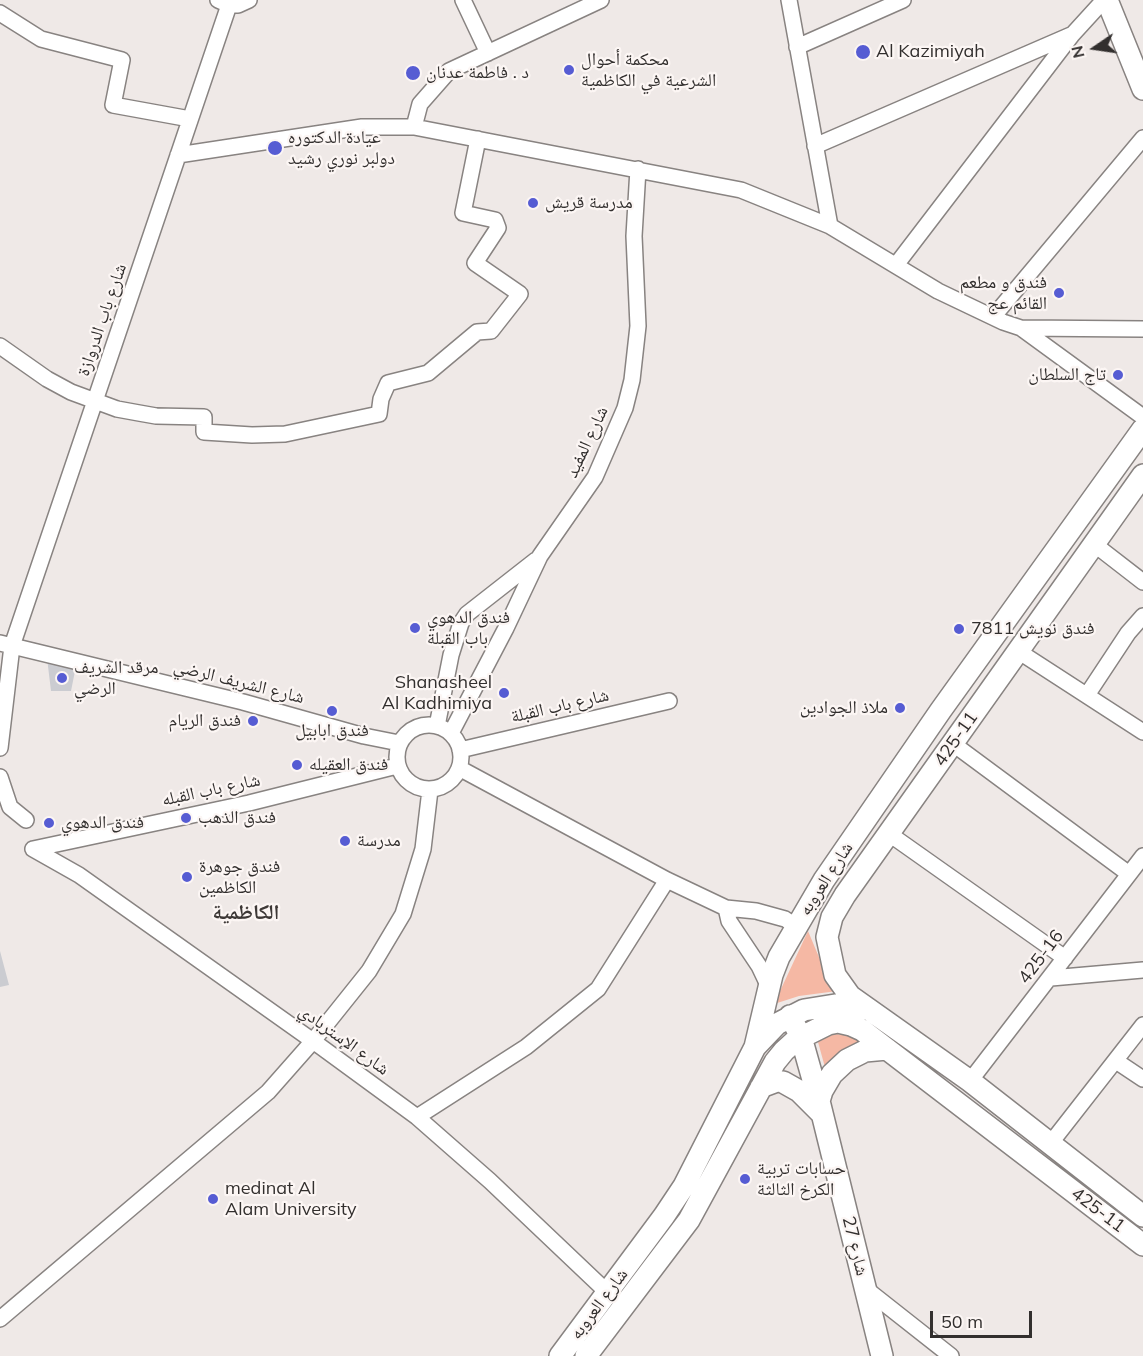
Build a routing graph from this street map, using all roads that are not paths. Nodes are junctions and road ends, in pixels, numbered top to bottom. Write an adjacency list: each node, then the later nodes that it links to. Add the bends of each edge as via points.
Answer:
1 (249, 0): 7 (street, via 238,5)
2 (463, 0): 11 (street)
3 (601, 0): 11 (street)
4 (789, 0): 10 (street)
5 (903, 0): 10 (street)
6 (1105, 0): 9 (street); 12 (street)
7 (223, 3): 13 (street, شارع باب الدروازة)
8 (0, 13): 13 (street, via 41,39 122,60 113,105)
9 (1072, 35): 17 (street); 21 (street)
10 (797, 47): 17 (street)
11 (488, 53): 14 (street, via 449,71 420,104)
12 (1143, 89)
13 (190, 119): 18 (street, شارع باب الدروازة)
14 (414, 127): 16 (street); 18 (street, via 362,127)
15 (1143, 138): 22 (street)
16 (478, 139): 19 (street); 26 (street, via 463,213 495,220 498,228 475,263 520,294 491,332 477,332 428,373 388,383 380,414 285,434 252,435 204,432 204,417 156,416)
17 (815, 146): 20 (street)
18 (178, 155): 26 (street, شارع باب الدروازة)
19 (638, 169): 20 (street, via 741,190); 31 (street, شارع المفيد, via 634,236 638,326 625,408 595,477)
20 (830, 226): 21 (street)
21 (896, 265): 22 (street, via 938,291)
22 (993, 317): 23 (street)
23 (1021, 328): 24 (street); 27 (street)
24 (1143, 329)
25 (0, 346): 26 (street, via 47,379)
26 (95, 402): 34 (street, شارع باب الدروازة)
27 (1143, 417)
28 (1143, 429): 56 (street, شارع العروبه, via 941,710)
29 (1143, 475): 30 (street, 425-11)
30 (1094, 544): 32 (street); 35 (street, 425-11)
31 (540, 556): 38 (street, via 467,614 456,638); 40 (street, شارع المفيد)
32 (1143, 582)
33 (1143, 616): 36 (street)
34 (6, 645): 41 (street, شارع الشريف الرضي); 43 (street, شارع باب الدروازة)
35 (1018, 651): 36 (street); 42 (street, 425-11)
36 (1087, 695): 39 (street)
37 (669, 701): 44 (street, شارع باب القبلة)
38 (437, 726): 40 (street); 41 (street, via 413,728)
39 (1143, 732)
40 (451, 733): 44 (street)
41 (399, 743): 45 (street)
42 (952, 743): 50 (street, 425-11); 53 (street)
43 (0, 748)
44 (460, 750): 46 (street)
45 (397, 766): 48 (street, via 410,784); 51 (street, شارع باب القبله, via 249,803)
46 (459, 768): 48 (street, via 448,783); 54 (street)
47 (0, 777): 49 (street, via 10,807)
48 (430, 790): 66 (street, via 423,849 403,914 369,971)
49 (26, 820)
50 (888, 833): 57 (street); 61 (street, 425-11, via 844,895 827,937 835,975)
51 (33, 849): 66 (street, شارع الإستربادي, via 79,876)
52 (1143, 856): 53 (street, 425-16)
53 (1129, 874): 57 (street, 425-16)
54 (667, 880): 55 (street); 75 (street, via 598,989 526,1047)
55 (726, 908): 56 (street, via 756,910); 60 (street, via 729,921)
56 (796, 926): 60 (street, شارع العروبه)
57 (1065, 958): 59 (street, 425-16)
58 (1143, 970): 59 (street)
59 (1051, 978): 73 (street, 425-16)
60 (769, 987): 69 (street, شارع العروبه)
61 (866, 1009): 62 (street, 425-11, via 835,1005); 73 (street, 425-11)
62 (790, 1016): 65 (street, شارع 27); 69 (street, 425-11, via 777,1024)
63 (850, 1024): 65 (street, شارع العروبه, via 828,1024); 67 (street, 425-11)
64 (1143, 1025): 70 (street)
65 (801, 1037): 68 (street, شارع العروبه); 74 (street, شارع 27)
66 (313, 1041): 75 (street, شارع الإستربادي); 81 (street, via 268,1092)
67 (887, 1049): 74 (street, via 865,1051 847,1060 822,1091); 78 (street, 425-11)
68 (784, 1051): 69 (street); 72 (street, شارع العروبه)
69 (752, 1053): 72 (street, via 764,1060 767,1067); 80 (street, شارع العروبه, via 684,1186)
70 (1116, 1061): 71 (street); 76 (street)
71 (1143, 1079)
72 (764, 1081): 74 (street, via 791,1086); 83 (street, شارع العروبه, via 689,1220)
73 (970, 1082): 76 (street, 425-11)
74 (821, 1107): 79 (street, شارع 27)
75 (417, 1118): 80 (street, شارع الإستربادي)
76 (1050, 1144): 77 (street, 425-11)
77 (1143, 1216)
78 (1143, 1245)
79 (866, 1289): 84 (street, شارع 27); 85 (street)
80 (608, 1293): 82 (street, شارع العروبه)
81 (0, 1319)
82 (560, 1356)
83 (586, 1356)
84 (882, 1356)
85 (951, 1356)

